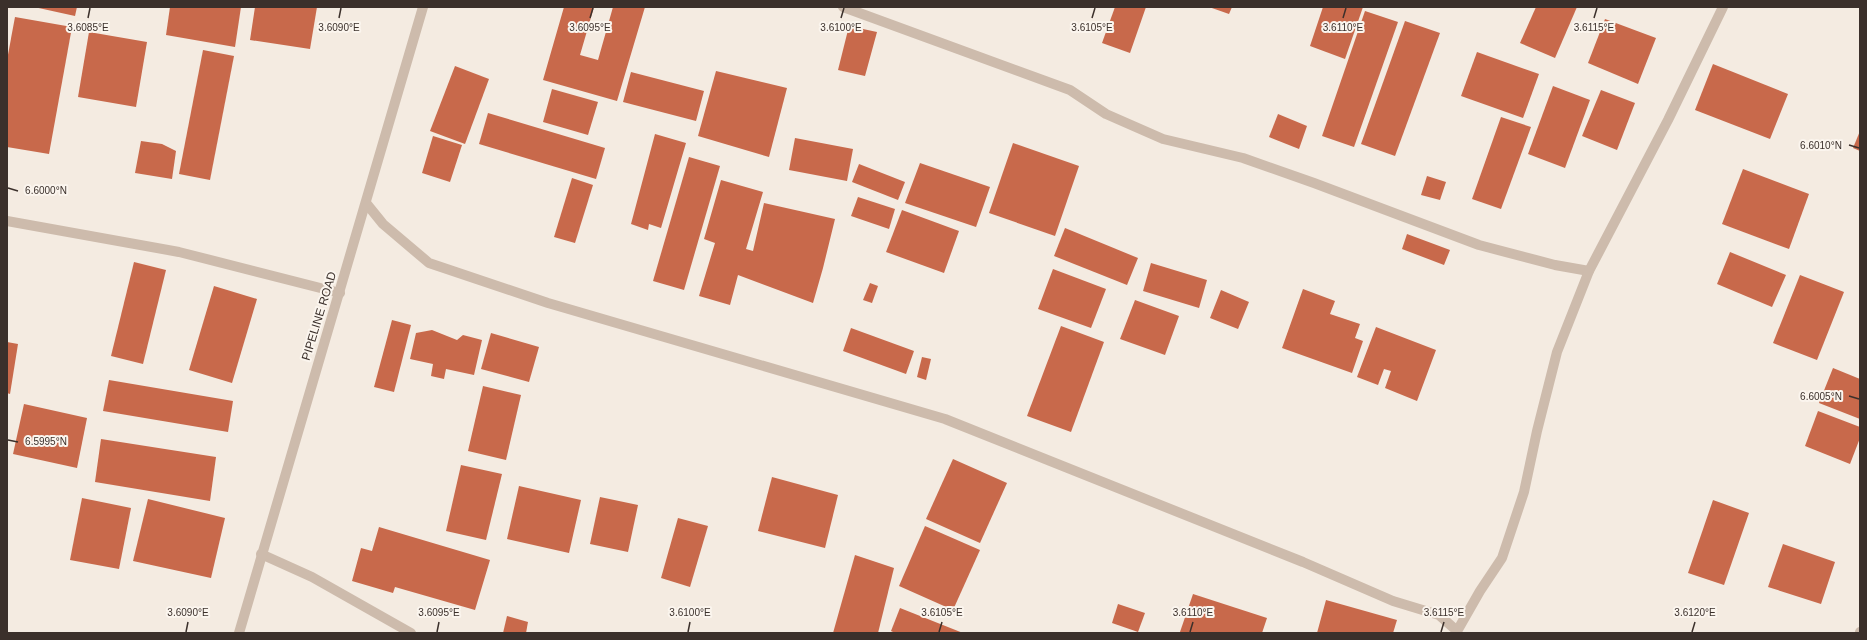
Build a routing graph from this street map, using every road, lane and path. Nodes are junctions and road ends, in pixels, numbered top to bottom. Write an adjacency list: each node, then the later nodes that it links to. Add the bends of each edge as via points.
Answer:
1 (423, 7): 4 (street, PIPELINE ROAD)
2 (843, 7): 6 (street, via 1070,90 1106,114 1163,139 1243,158 1314,182 1478,245)
3 (1723, 7): 6 (street)
4 (366, 203): 7 (street, PIPELINE ROAD); 9 (street, via 383,224 429,263 548,303 945,420 1393,600 1439,615)
5 (7, 221): 7 (street, via 179,252)
6 (1589, 271): 9 (street, via 1557,352 1536,431 1524,492 1502,558)
7 (340, 293): 8 (street, PIPELINE ROAD)
8 (261, 554): 10 (street, PIPELINE ROAD); 11 (street, via 312,577)
9 (1456, 632)
10 (239, 633)
11 (411, 633)

